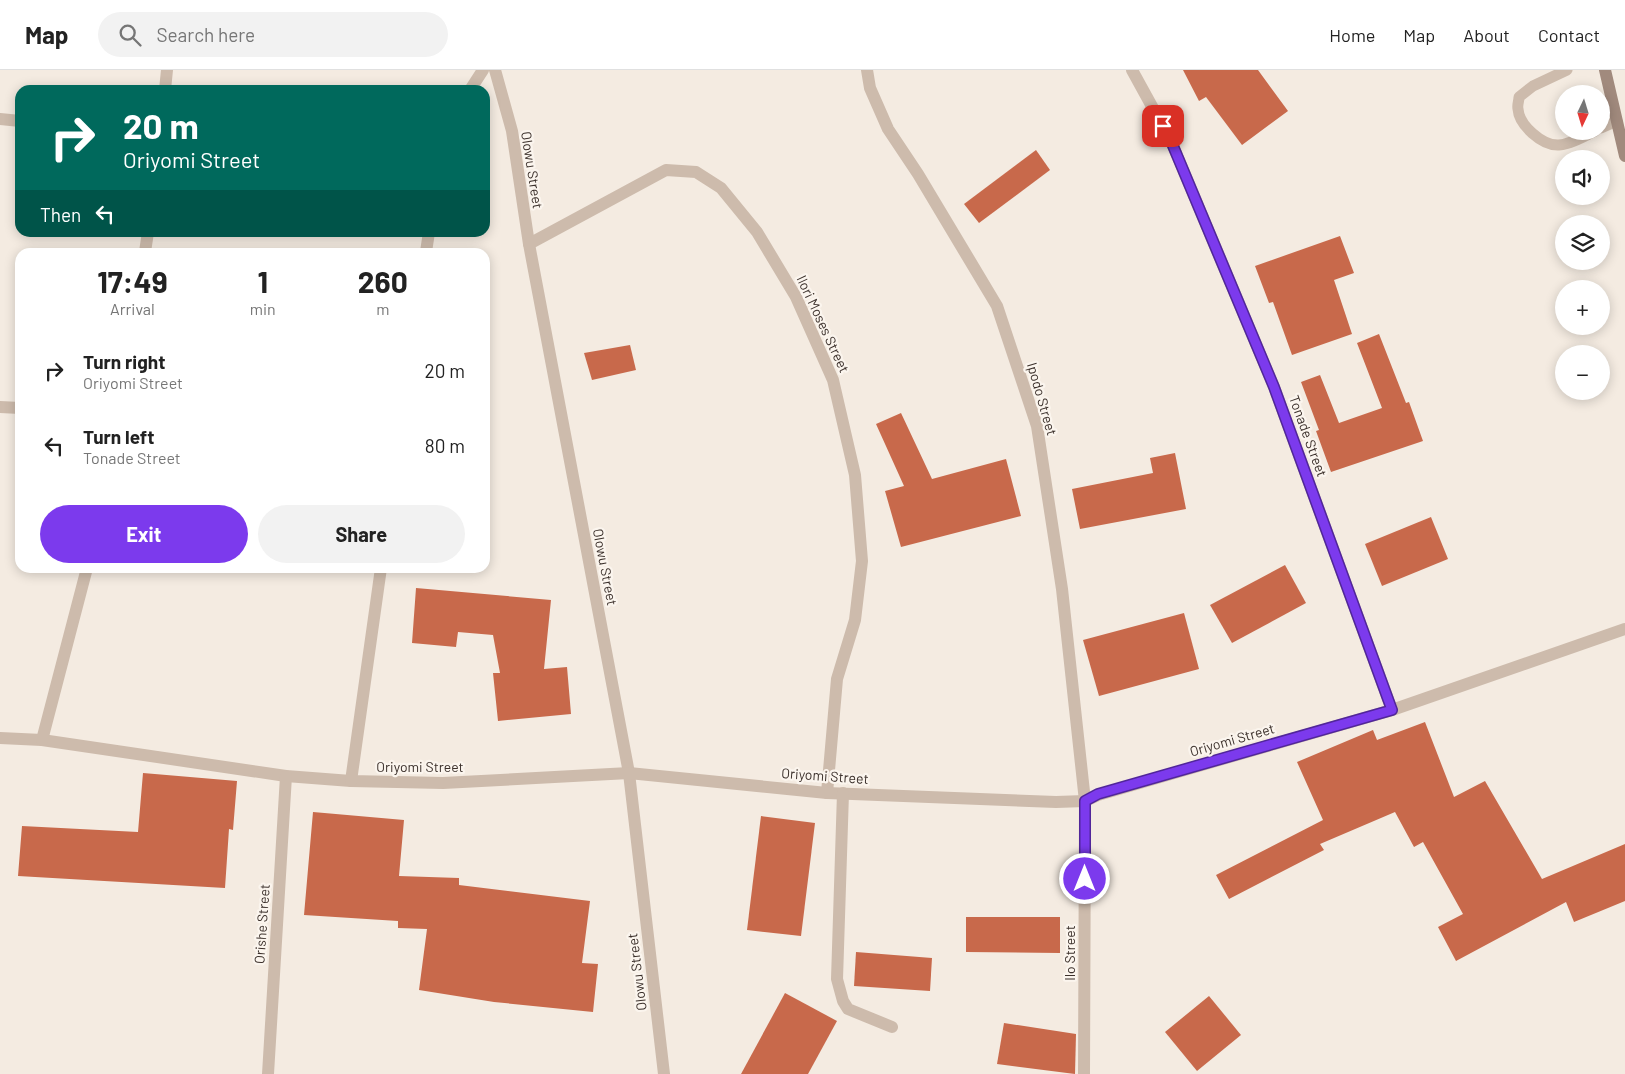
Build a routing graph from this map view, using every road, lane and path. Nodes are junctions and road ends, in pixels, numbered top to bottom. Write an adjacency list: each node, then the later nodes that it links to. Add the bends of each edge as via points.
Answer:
1 (167, 70): 8 (street)
2 (483, 70): 9 (street)
3 (495, 70): 16 (street, Olowu Street, via 512,131)
4 (867, 70): 31 (street, Ipodo Street, via 870,88 888,129 997,306 1037,426 1062,589)
5 (1132, 70): 22 (street, Tonade Street, via 1171,141 1274,387)
6 (1567, 70): 14 (lane, via 1533,86 1519,97 1518,110 1534,135 1544,142 1556,145)
7 (1605, 70): 12 (main road)
8 (166, 85)
9 (473, 85)
10 (0, 119): 11 (street)
11 (15, 120)
12 (1617, 121): 13 (lane); 15 (main road)
13 (1610, 124)
14 (1576, 140)
15 (1625, 156)
16 (529, 244): 26 (street, Olowu Street); 29 (street, Ilori Moses Street, via 666,170 696,172 721,188 757,232 796,296 833,380 855,475 862,561 855,620 837,679)
17 (0, 407): 18 (street)
18 (15, 408)
19 (86, 573): 24 (street)
20 (380, 573): 28 (street)
21 (1625, 629): 22 (street, Oriyomi Street)
22 (1392, 710): 31 (street, Oriyomi Street, via 1098,794)
23 (0, 738): 24 (street, Oriyomi Street); 25 (street)
24 (42, 740): 27 (street, Oriyomi Street)
25 (0, 742)
26 (629, 773): 28 (street, Oriyomi Street, via 443,783); 29 (street, Oriyomi Street); 34 (street, Olowu Street)
27 (286, 776): 28 (street, Oriyomi Street); 33 (street, Orishe Street)
28 (351, 782)
29 (827, 792): 30 (street, Oriyomi Street)
30 (843, 793): 31 (street, Oriyomi Street); 32 (street, via 837,979 848,1009)
31 (1085, 801): 35 (street, Ilo Street)
32 (892, 1027)
33 (268, 1074)
34 (664, 1074)
35 (1084, 1074)

